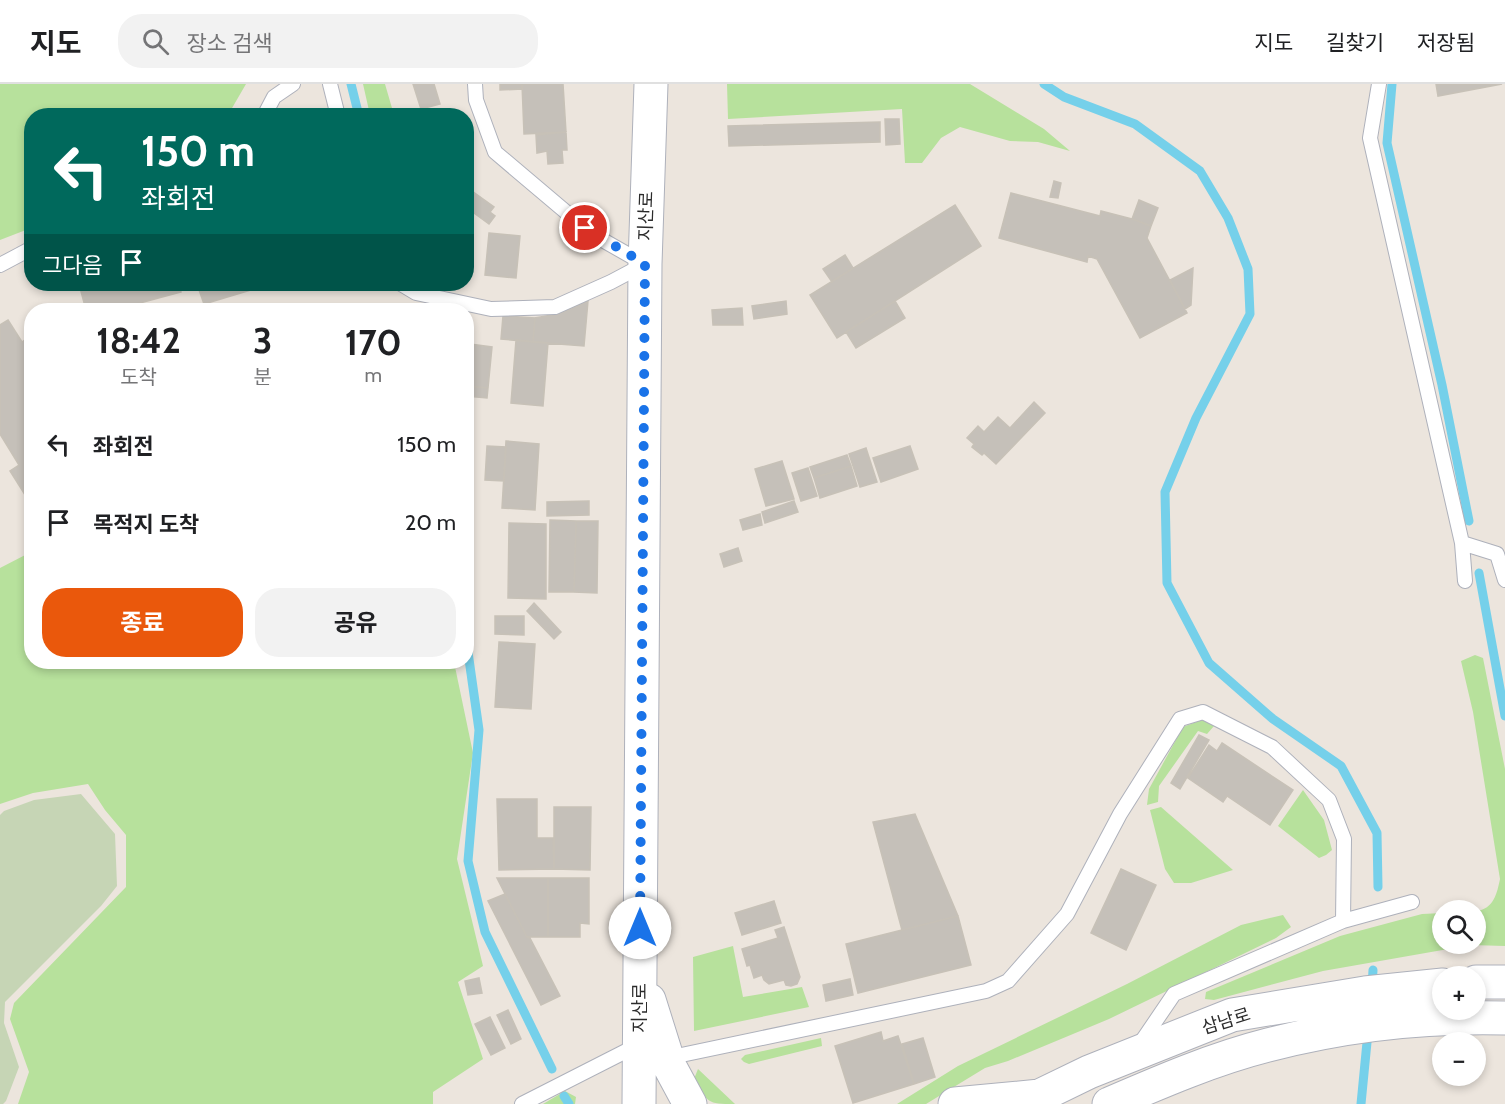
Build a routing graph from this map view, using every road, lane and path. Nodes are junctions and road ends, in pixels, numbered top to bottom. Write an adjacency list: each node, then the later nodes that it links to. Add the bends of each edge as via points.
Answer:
1 (293, 84): 6 (lane, via 274,97)
2 (330, 84): 7 (lane)
3 (475, 84): 9 (lane, via 476,100 495,152 592,234)
4 (651, 84): 9 (main road, 지산로)
5 (1378, 84): 14 (lane, via 1370,138)
6 (268, 108)
7 (336, 108)
8 (24, 252): 10 (lane)
9 (645, 264): 13 (lane, via 555,307 491,309); 23 (main road, 지산로, via 640,970)
10 (0, 265)
11 (413, 291): 12 (lane)
12 (463, 303)
13 (474, 305)
14 (1462, 543): 15 (lane, via 1497,554); 16 (lane)
15 (1505, 580)
16 (1465, 581)
17 (1412, 902): 18 (lane)
18 (1343, 921): 23 (lane, via 1344,838 1329,800 1272,747 1203,712 1180,719 1120,814 1067,914 1008,981 986,991); 24 (lane, via 1174,994)
19 (1505, 981): 20 (main road)
20 (1486, 982)
21 (1432, 986): 24 (main road, 삼남로, via 1232,1015)
22 (1505, 1018): 31 (main road, 삼남로, via 1462,1017 1361,1027 1268,1045 1167,1079)
23 (649, 1055): 26 (lane); 27 (main road); 28 (main road, 지산로); 29 (main road, via 670,1067)
24 (1132, 1055): 25 (main road, 삼남로)
25 (1031, 1100): 30 (main road)
26 (522, 1104)
27 (628, 1104)
28 (639, 1104)
29 (690, 1104)
30 (955, 1104)
31 (1109, 1104)

